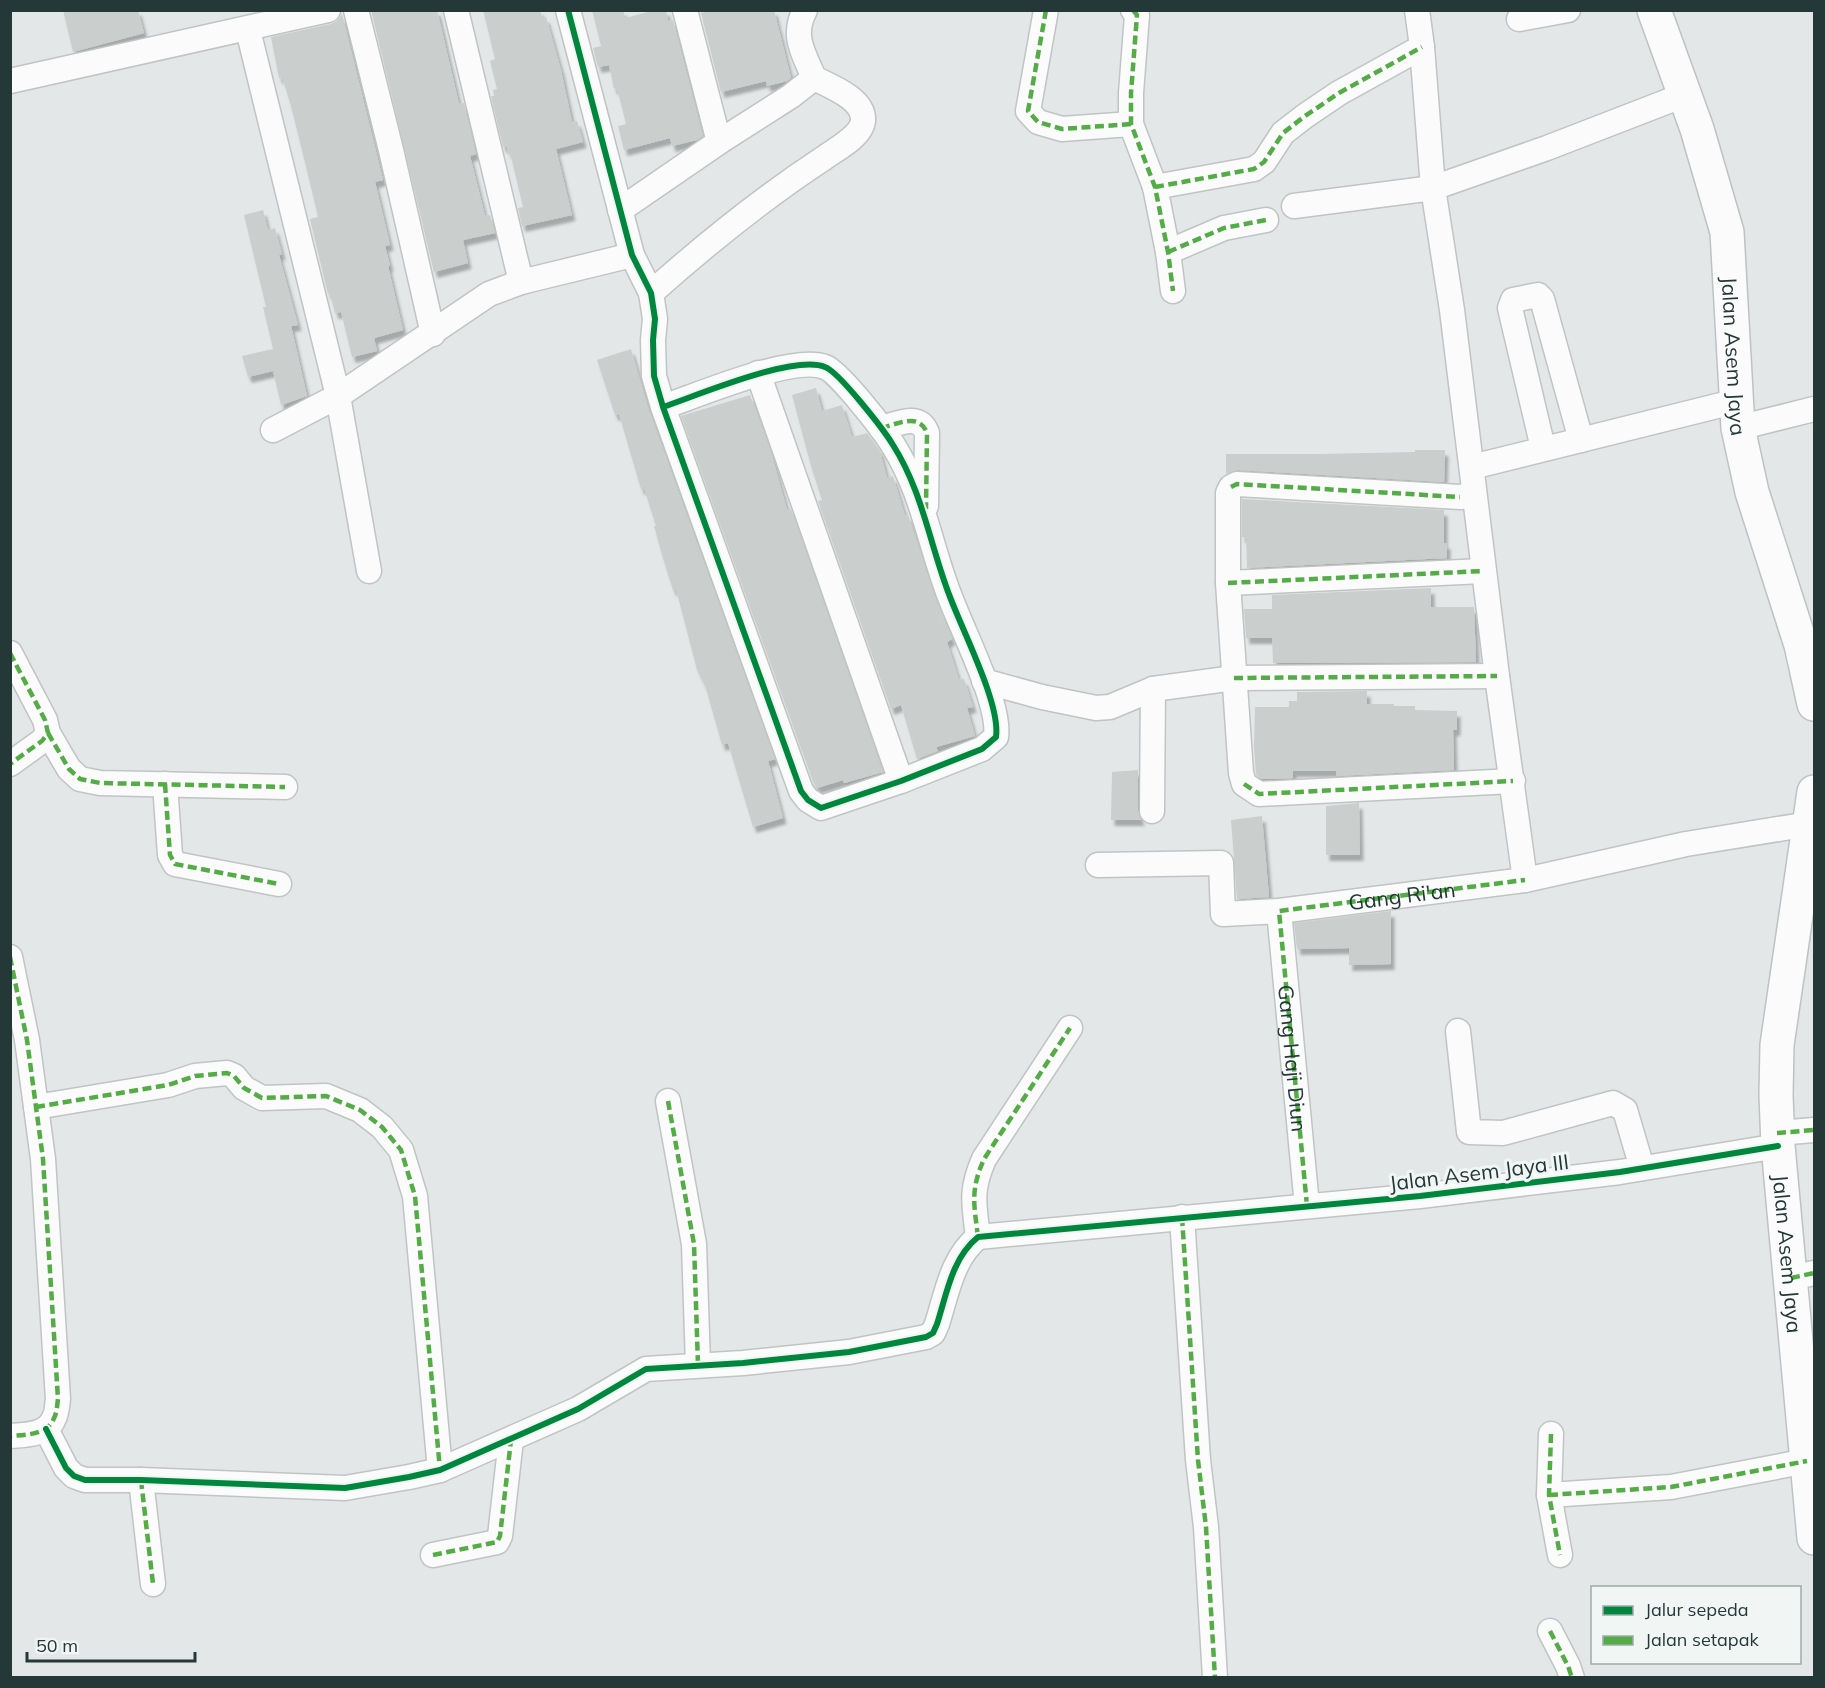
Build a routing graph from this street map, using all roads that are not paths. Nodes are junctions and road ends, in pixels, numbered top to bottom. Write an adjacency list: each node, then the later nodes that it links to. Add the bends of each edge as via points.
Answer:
1 (328, 10): 13 (street)
2 (356, 10): 30 (street)
3 (456, 10): 27 (street)
4 (568, 10): 23 (street)
5 (685, 10): 19 (street)
6 (1046, 10): 18 (street, via 1028,111 1038,122 1062,129)
7 (1133, 10): 18 (street, via 1137,15)
8 (1417, 10): 14 (street)
9 (1568, 10): 12 (street)
10 (1654, 10): 17 (main road, Jalan Asem Jaya)
11 (800, 14): 15 (street, via 798,41)
12 (1519, 19)
13 (248, 30): 16 (street); 32 (street)
14 (1422, 47): 20 (street, via 1305,116 1283,133 1264,162 1254,169); 21 (street)
15 (814, 78): 19 (street); 29 (street, via 858,104 863,122 860,128 706,244)
16 (10, 81)
17 (1684, 95): 21 (street); 35 (main road, Jalan Asem Jaya, via 1727,232)
18 (1131, 124): 20 (street)
19 (719, 142): 23 (street)
20 (1155, 188): 25 (street)
21 (1434, 188): 22 (street); 40 (street)
22 (1293, 206)
23 (620, 210): 26 (street)
24 (1266, 220): 25 (street, via 1224,228)
25 (1168, 252): 28 (street)
26 (632, 255): 27 (street); 29 (street)
27 (521, 282): 30 (street, via 489,294)
28 (1173, 291)
29 (651, 293): 33 (street, via 655,319 654,376)
30 (433, 333): 32 (street)
31 (758, 373): 33 (street); 36 (street, via 797,365 826,367); 54 (street)
32 (338, 396): 37 (street); 43 (street)
33 (663, 408): 54 (street, via 801,791 821,808)
34 (1815, 409): 35 (street)
35 (1738, 415): 38 (street); 51 (main road, Jalan Asem Jaya, via 1752,492 1801,645)
36 (881, 428): 42 (street, via 894,446); 42 (street, via 913,420 924,426)
37 (273, 430)
38 (1581, 440): 39 (street); 39 (street, via 1542,299 1534,294 1513,300 1510,308)
39 (1543, 448): 40 (street)
40 (1472, 466): 41 (street)
41 (1467, 496): 44 (street); 45 (street, via 1237,484 1228,493)
42 (926, 518): 49 (street, via 946,586)
43 (369, 571)
44 (1475, 572): 45 (street); 47 (street)
45 (1228, 583): 48 (street)
46 (10, 653): 52 (street)
47 (1497, 676): 48 (street); 55 (street)
48 (1234, 678): 50 (street); 55 (street, via 1241,773 1244,784 1259,794)
49 (984, 681): 50 (street, via 1096,708 1117,705); 54 (street, via 997,724 996,737 982,750)
50 (1153, 689): 59 (street)
51 (1815, 704)
52 (48, 733): 53 (street); 56 (street, via 69,770 80,779)
53 (10, 764)
54 (901, 781)
55 (1513, 781): 61 (street)
56 (165, 784): 57 (street); 62 (street, via 170,855 175,864)
57 (285, 787)
58 (1812, 810): 61 (street, Gang Ri'an, via 1686,844); 63 (main road, Jalan Asem Jaya)
59 (1152, 811)
60 (1098, 865): 64 (street, Gang Ri'an, via 1221,863 1223,914)
61 (1526, 880): 64 (street, Gang Ri'an)
62 (279, 884)
63 (1807, 894): 71 (main road, Jalan Asem Jaya, via 1777,1045)
64 (1279, 911): 73 (street, Gang Haji Diun)
65 (10, 957): 69 (street)
66 (1070, 1028): 75 (street, via 984,1159 974,1192)
67 (1458, 1031): 72 (street, via 1469,1132 1503,1133 1613,1103 1625,1110)
68 (668, 1101): 77 (street, via 694,1244)
69 (36, 1107): 78 (street, via 43,1159 58,1399 54,1419); 83 (street, via 226,1072 262,1098 326,1096 360,1110 382,1126 400,1150 416,1196)
70 (1815, 1130): 71 (street, Jalan Asem Jaya III)
71 (1778, 1139): 72 (street, Jalan Asem Jaya III); 76 (main road, Jalan Asem Jaya)
72 (1642, 1168): 73 (street, Jalan Asem Jaya III)
73 (1307, 1206): 74 (street, Jalan Asem Jaya III)
74 (1182, 1218): 75 (street, Jalan Asem Jaya III); 91 (street)
75 (978, 1237): 77 (street, via 957,1261 937,1324 926,1337 849,1352)
76 (1803, 1276): 82 (main road, Jalan Asem Jaya)
77 (698, 1365): 81 (street, via 646,1370 578,1409)
78 (46, 1429): 80 (street); 84 (street, via 74,1476 85,1480)
79 (1551, 1434): 85 (street)
80 (10, 1436)
81 (511, 1440): 83 (street); 87 (street, via 497,1542)
82 (1807, 1461): 85 (street, via 1671,1487); 86 (main road, Jalan Asem Jaya)
83 (440, 1470): 84 (street, via 345,1488)
84 (141, 1480): 89 (street)
85 (1549, 1495): 88 (street)
86 (1815, 1538)
87 (433, 1555)
88 (1560, 1555)
89 (153, 1584)
90 (1550, 1631): 92 (street)
91 (1215, 1677)
92 (1572, 1677)

